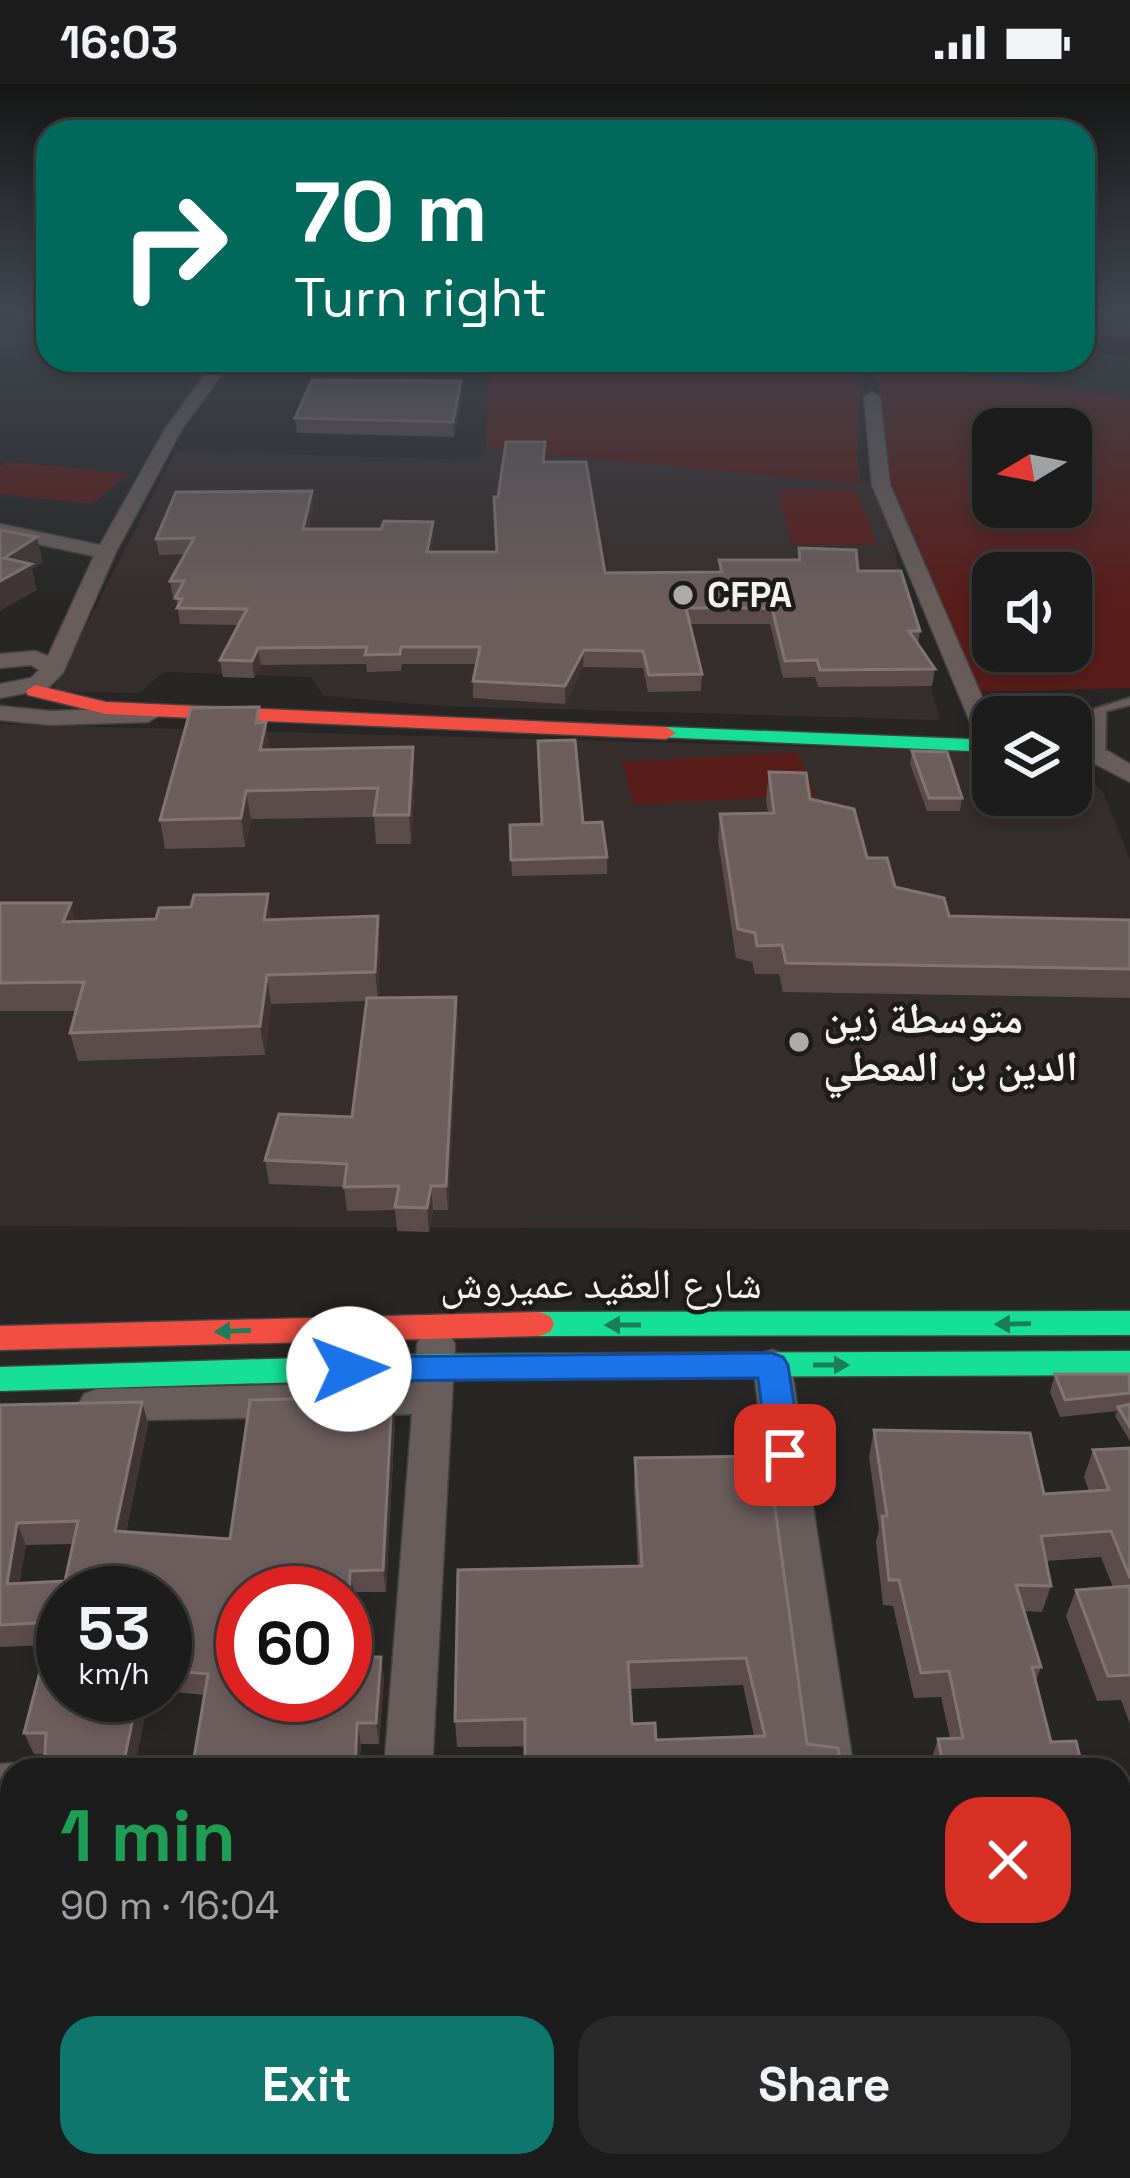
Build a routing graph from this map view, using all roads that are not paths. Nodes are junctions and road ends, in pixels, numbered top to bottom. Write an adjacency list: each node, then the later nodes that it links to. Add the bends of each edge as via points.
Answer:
1 (188, 410): 4 (street)
2 (873, 410): 10 (street, via 881,484)
3 (0, 530): 4 (street)
4 (106, 552): 5 (street)
5 (78, 612): 6 (street); 7 (street)
6 (9, 658): 7 (street, via 49,664)
7 (45, 681): 8 (street); 11 (street); 12 (main road, via 106,708)
8 (0, 691)
9 (1130, 701): 15 (lane, via 1100,709)
10 (972, 702)
11 (0, 713): 12 (street)
12 (181, 713): 13 (main road)
13 (972, 745)
14 (1092, 755): 15 (street)
15 (1099, 756): 16 (street)
16 (1130, 775)
17 (1130, 1323): 19 (main road, شارع العقيد عميروش, one-way to 19)
18 (0, 1338): 19 (main road, شارع العقيد عميروش, one-way to 18)
19 (434, 1363): 21 (main road, شارع العقيد عميروش); 22 (main road, شارع العقيد عميروش); 23 (street); 24 (street)
20 (1130, 1363): 21 (main road, شارع العقيد عميروش, one-way to 20)
21 (772, 1365): 25 (street)
22 (0, 1379)
23 (0, 1407)
24 (409, 1758)
25 (828, 1758)

